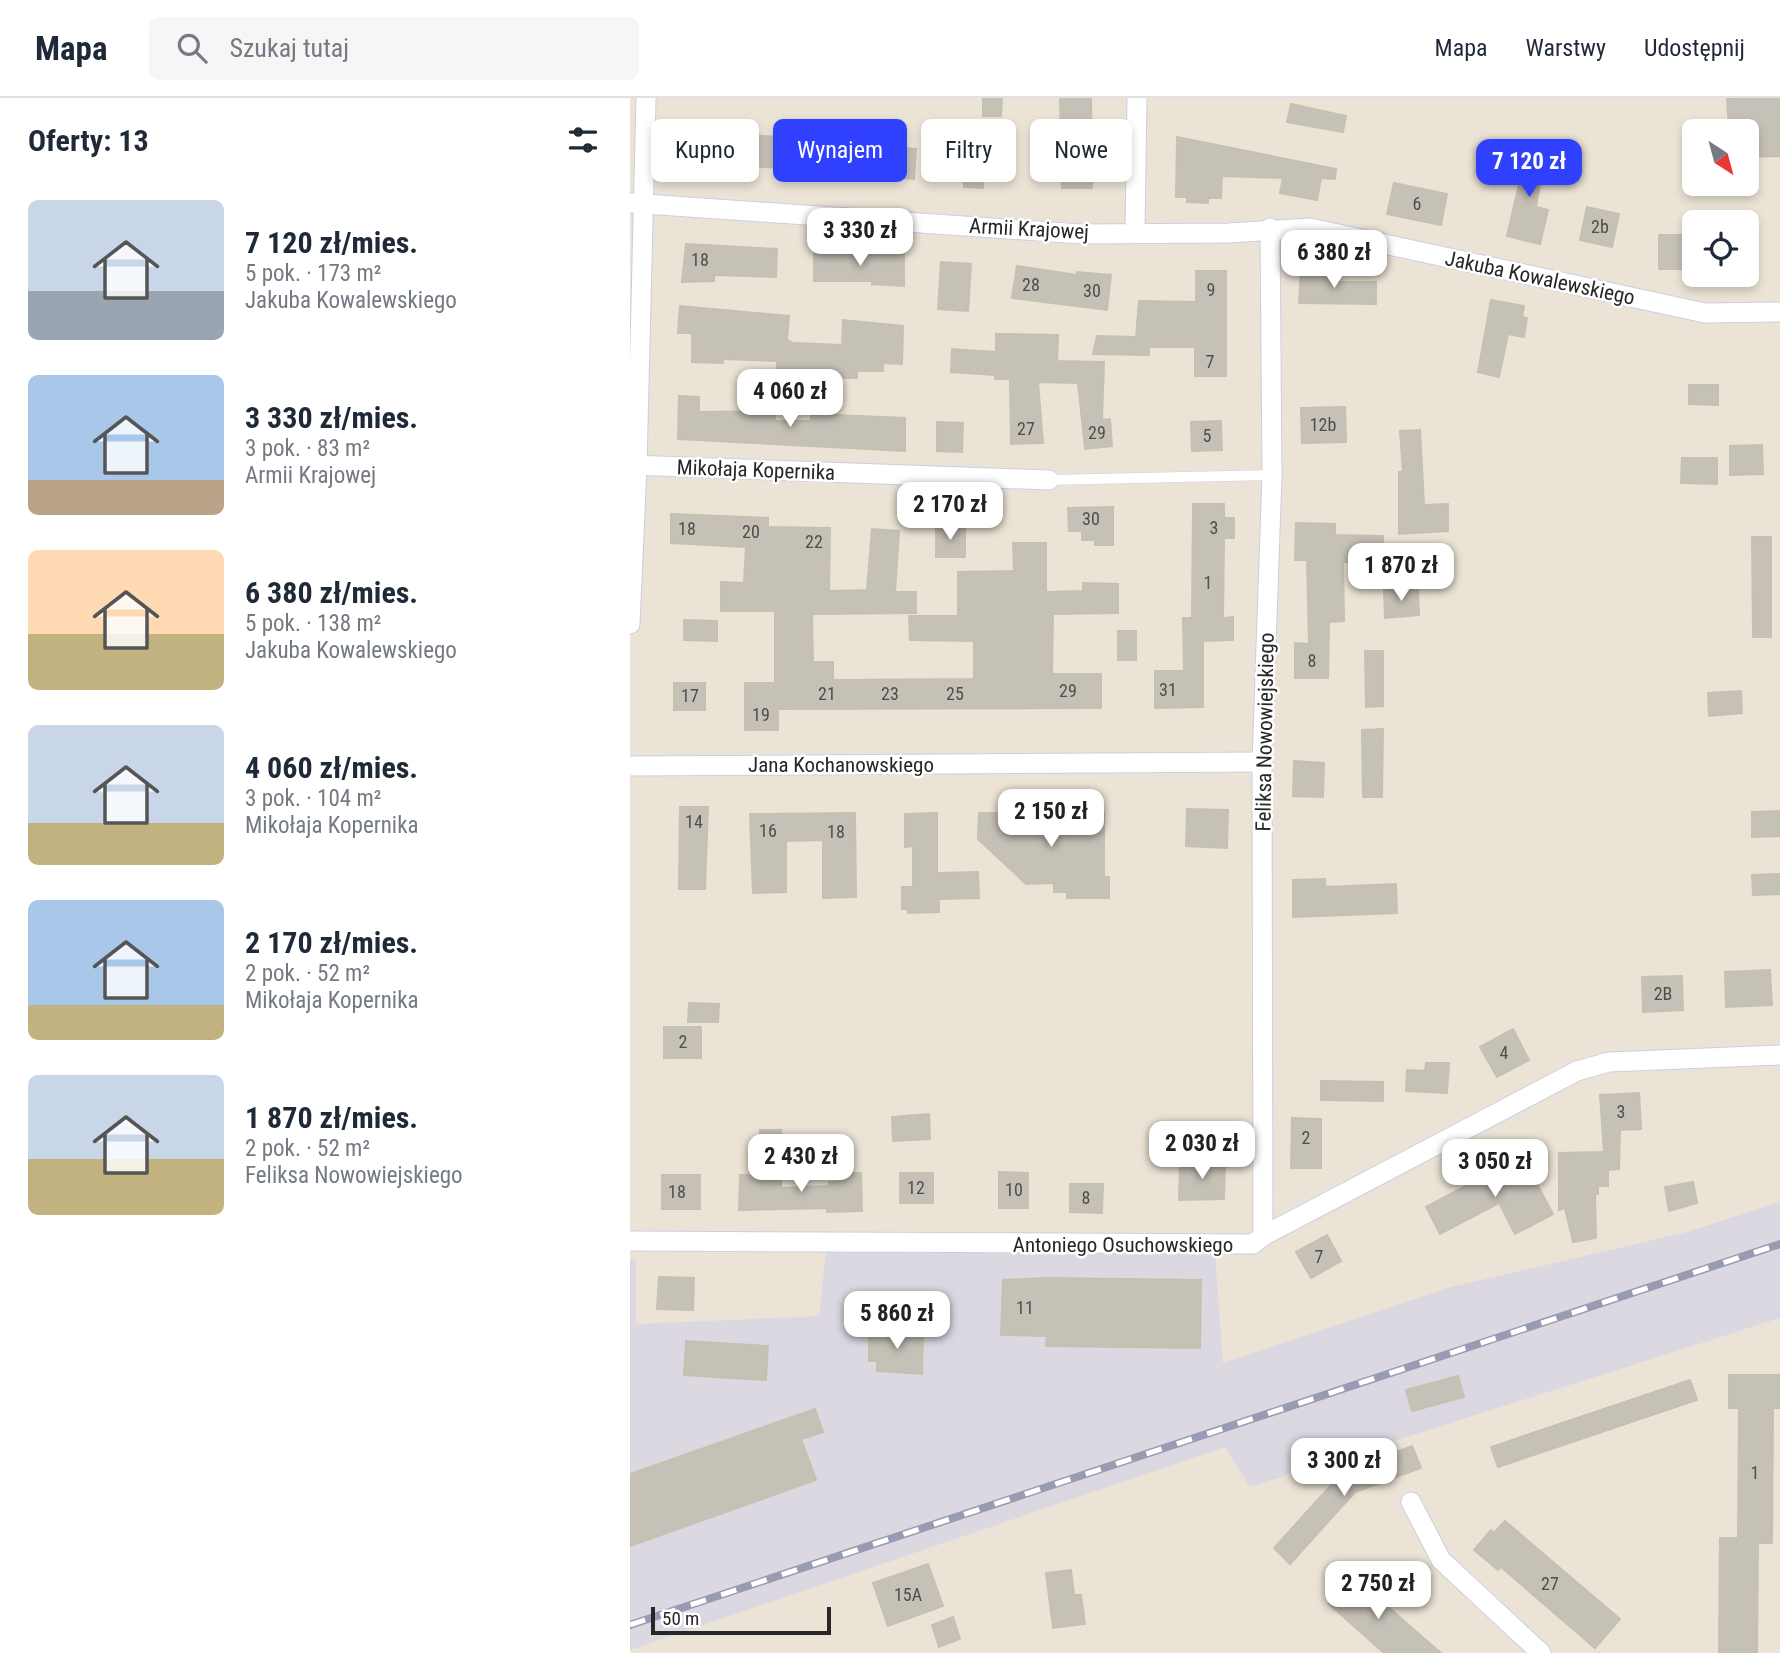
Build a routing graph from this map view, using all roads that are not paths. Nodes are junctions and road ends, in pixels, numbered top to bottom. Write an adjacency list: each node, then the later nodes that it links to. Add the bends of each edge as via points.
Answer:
1 (646, 98): 3 (street)
2 (1137, 98): 5 (street)
3 (637, 204): 5 (street, Armii Krajowej, via 1081,234); 7 (street)
4 (1270, 228): 5 (street, Jakuba Kowalewskiego, via 1229,233); 6 (street, Jakuba Kowalewskiego, via 1310,228 1705,313); 8 (street, Feliksa Nowowiejskiego)
5 (1135, 232)
6 (1780, 312)
7 (634, 465): 9 (street, Mikołaja Kopernika); 10 (street)
8 (1272, 475): 9 (lane); 11 (street, Feliksa Nowowiejskiego)
9 (1049, 480)
10 (630, 624)
11 (1262, 762): 12 (street, Jana Kochanowskiego); 14 (street, Feliksa Nowowiejskiego)
12 (630, 766)
13 (1780, 1055): 14 (street, Antoniego Osuchowskiego, via 1609,1062 1577,1071)
14 (1263, 1236): 15 (street, Antoniego Osuchowskiego, via 1241,1246)
15 (630, 1241)
16 (1411, 1502): 17 (street, via 1441,1560)
17 (1541, 1653)

